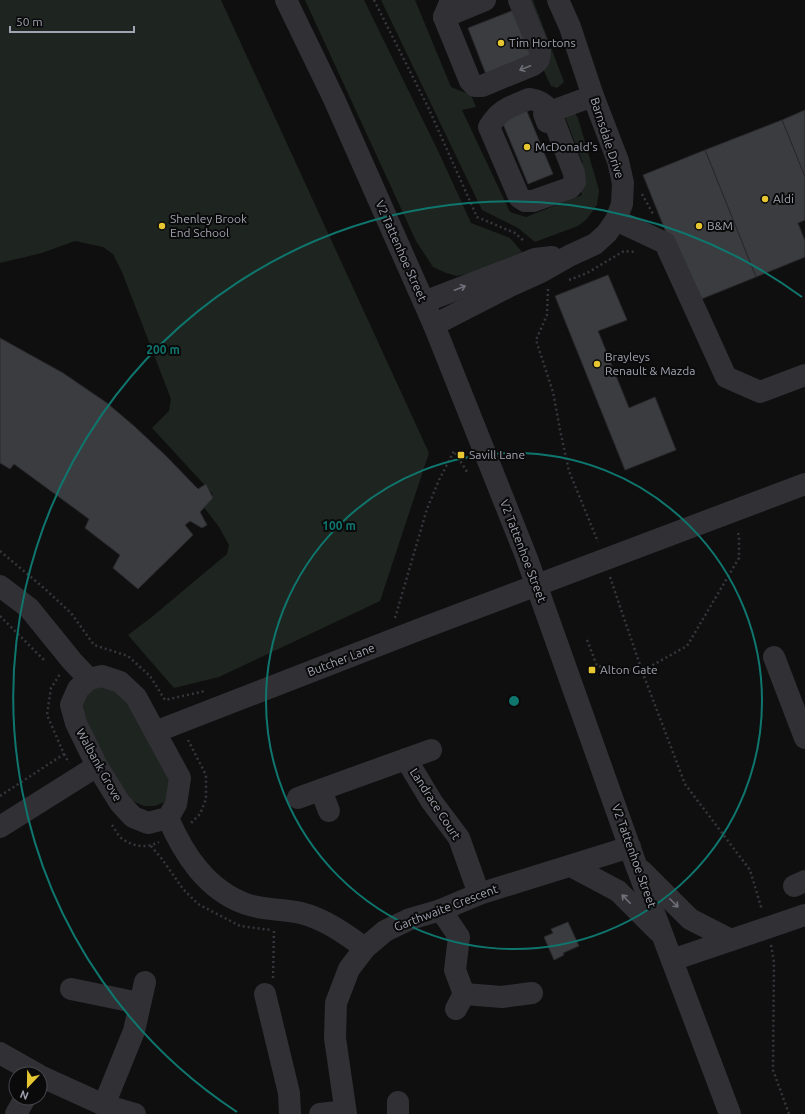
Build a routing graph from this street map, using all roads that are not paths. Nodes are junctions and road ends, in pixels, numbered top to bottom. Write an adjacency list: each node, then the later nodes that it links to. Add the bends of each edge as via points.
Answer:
1 (286, 0): 10 (street, V2 Tattenhoe Street, via 334,99)
2 (485, 0): 5 (street)
3 (519, 0): 5 (street, one-way to 5, via 540,51 540,58 533,65 482,86 475,86 470,81)
4 (558, 0): 6 (street, Barnsdale Drive, via 570,27)
5 (448, 8)
6 (593, 96): 7 (street); 8 (street, Barnsdale Drive, via 618,161 623,184 622,204)
7 (550, 111): 7 (street, via 574,173 575,182 570,188 533,201 525,201 519,197 489,127 500,112 529,99 546,105)
8 (616, 220): 9 (street, Barnsdale Drive, via 595,244); 12 (street, via 665,243 726,377 760,392)
9 (569, 256): 10 (street, Barnsdale Drive, one-way to 9, via 535,259); 11 (street, Barnsdale Drive)
10 (424, 302): 11 (street, V2 Tattenhoe Street)
11 (434, 324): 28 (street, V2 Tattenhoe Street, via 526,556)
12 (805, 375)
13 (805, 484): 18 (street, Butcher Lane)
14 (0, 586): 16 (street, via 29,608 63,669)
15 (774, 657): 17 (street)
16 (89, 679): 18 (street, via 102,676 120,682 136,697); 22 (street, Walbank Grove, via 78,689 71,705 76,723)
17 (800, 710): 19 (street)
18 (155, 732): 27 (street, via 180,778)
19 (805, 738)
20 (431, 750): 21 (street, Landrace Court)
21 (406, 760): 23 (street, Landrace Court); 30 (street, Landrace Court, via 432,802 459,838)
22 (97, 766): 26 (street); 27 (street, Walbank Grove, via 120,803 133,817 148,823)
23 (321, 790): 24 (street, Landrace Court); 25 (street)
24 (298, 798)
25 (329, 811)
26 (0, 827)
27 (172, 827): 35 (street, via 193,865 220,890 247,904 301,913 332,925)
28 (633, 856): 29 (street, Garthwaite Crescent); 33 (street, V2 Tattenhoe Street); 34 (street, one-way to 34, via 690,919)
29 (571, 866): 30 (street, Garthwaite Crescent); 33 (street, one-way to 29, via 618,891)
30 (479, 894): 31 (street, Garthwaite Crescent)
31 (441, 910): 35 (street, Garthwaite Crescent, via 410,919 385,931); 39 (street, via 459,938 455,970 460,1002)
32 (805, 915): 34 (street)
33 (663, 936): 36 (street, V2 Tattenhoe Street)
34 (731, 940): 36 (street)
35 (365, 948): 46 (street, Garthwaite Crescent, via 349,969 336,1003 335,1038)
36 (672, 960): 50 (street, V2 Tattenhoe Street)
37 (145, 982): 41 (street)
38 (71, 989): 41 (street)
39 (532, 993)
40 (265, 994): 48 (street, via 289,1093)
41 (139, 1003): 45 (street, via 134,1031)
42 (0, 1053): 43 (street)
43 (23, 1066)
44 (48, 1080): 45 (street)
45 (104, 1105): 47 (street)
46 (346, 1112): 49 (street)
47 (135, 1114)
48 (290, 1114)
49 (320, 1114)
50 (730, 1114)

